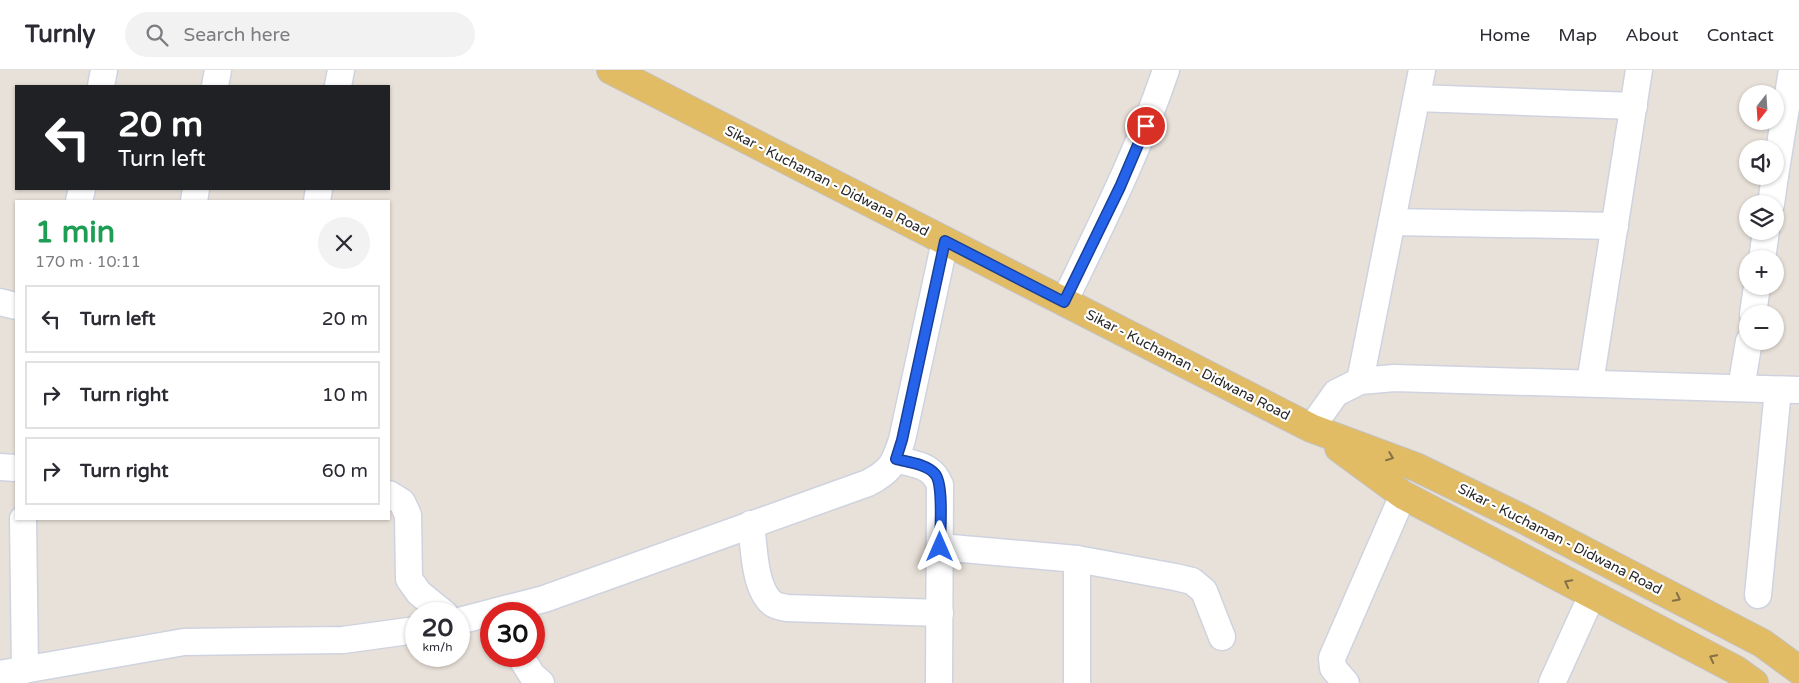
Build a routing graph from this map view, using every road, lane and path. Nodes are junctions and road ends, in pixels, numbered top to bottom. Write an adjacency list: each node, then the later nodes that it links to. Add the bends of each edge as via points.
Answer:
1 (104, 70): 9 (street)
2 (218, 70): 10 (street)
3 (340, 70): 11 (street)
4 (611, 70): 17 (main road, Sikar - Kuchaman - Didwana Road)
5 (1166, 70): 19 (street, via 1120,187)
6 (1422, 70): 12 (street)
7 (1639, 70): 13 (street)
8 (1792, 70): 14 (street)
9 (101, 85)
10 (215, 85)
11 (338, 85)
12 (1417, 98): 13 (street); 15 (street)
13 (1634, 106): 16 (street)
14 (1781, 140)
15 (1392, 222): 16 (street); 22 (street)
16 (1615, 226): 23 (street)
17 (945, 241): 19 (main road, Sikar - Kuchaman - Didwana Road); 27 (street)
18 (0, 302): 20 (street)
19 (1064, 302): 26 (main road, Sikar - Kuchaman - Didwana Road)
20 (15, 306)
21 (1747, 350): 24 (street)
22 (1360, 381): 23 (street, via 1394,378); 26 (street, via 1336,392)
23 (1590, 383): 24 (street)
24 (1741, 388): 25 (street)
25 (1789, 390): 37 (street)
26 (1311, 428): 31 (main road, Sikar - Kuchaman - Didwana Road); 44 (main road, Sikar - Kuchaman - Didwana Road, one-way to 44, via 1416,467 1526,520 1762,643)
27 (896, 459): 33 (street, via 885,474 868,482); 34 (street, via 928,468 936,474 940,485)
28 (0, 467): 29 (street)
29 (15, 468)
30 (390, 495): 38 (street, via 402,502 408,515 409,579)
31 (1403, 495): 36 (main road, Sikar - Kuchaman - Didwana Road, one-way to 31); 49 (street, via 1332,658 1332,668)
32 (23, 520): 45 (street)
33 (751, 524): 39 (street); 40 (street, via 760,582 764,594 773,604 787,608)
34 (940, 547): 35 (street); 40 (street)
35 (1077, 559): 42 (street, via 1176,576 1192,582 1204,591); 48 (street)
36 (1592, 595): 50 (street); 51 (main road, Sikar - Kuchaman - Didwana Road, one-way to 36, via 1736,670)
37 (1758, 595)
38 (430, 602)
39 (535, 602)
40 (940, 613): 47 (street)
41 (405, 632): 45 (street, via 343,640 184,642)
42 (1222, 638)
43 (527, 667): 46 (street)
44 (1799, 670)
45 (12, 672)
46 (541, 683)
47 (940, 683)
48 (1077, 683)
49 (1346, 683)
50 (1552, 683)
51 (1754, 683)

